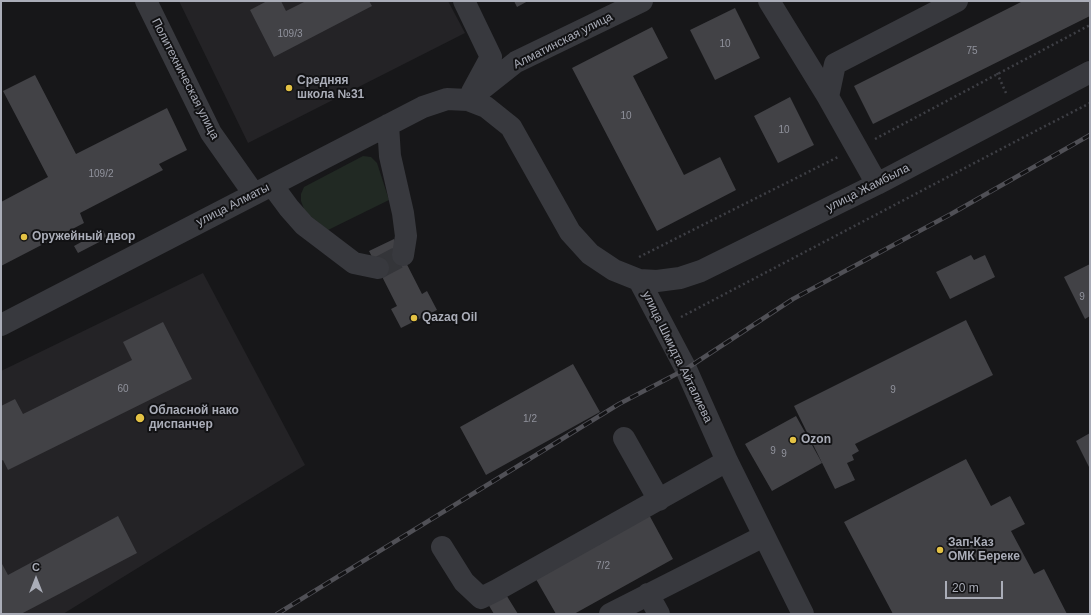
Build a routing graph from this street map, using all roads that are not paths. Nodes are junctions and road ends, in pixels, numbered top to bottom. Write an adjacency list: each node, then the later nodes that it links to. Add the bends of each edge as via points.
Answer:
1 (146, 1): 11 (street, Политехническая улица, via 211,133)
2 (464, 1): 8 (street, via 491,57)
3 (642, 1): 8 (street, Алматинская улица, via 516,62)
4 (769, 1): 7 (street)
5 (957, 1): 7 (street, via 835,64)
6 (1090, 72): 10 (street, улица Жамбыла)
7 (828, 97): 10 (street)
8 (468, 100): 9 (street, улица Алматы, via 447,99 423,107); 14 (street, улица Шмидта Айталиева, via 486,107 511,128 570,232 590,254 614,270)
9 (388, 125): 11 (street, улица Алматы); 12 (street, via 390,156 406,236)
10 (877, 184): 14 (street, улица Жамбыла, via 702,271 680,278)
11 (263, 190): 13 (street, Политехническая улица, via 289,208 304,225 354,263); 15 (street, улица Алматы)
12 (403, 255)
13 (378, 268)
14 (639, 280): 17 (street, улица Шмидта Айталиева, via 686,369)
15 (1, 325)
16 (624, 438): 18 (street)
17 (727, 462): 18 (street); 19 (street, улица Шмидта Айталиева)
18 (659, 500): 20 (street, via 481,598 464,582)
19 (764, 536): 21 (street); 24 (street, улица Шмидта Айталиева)
20 (442, 546)
21 (648, 594): 22 (street); 23 (street)
22 (610, 614)
23 (659, 614)
24 (803, 614)

